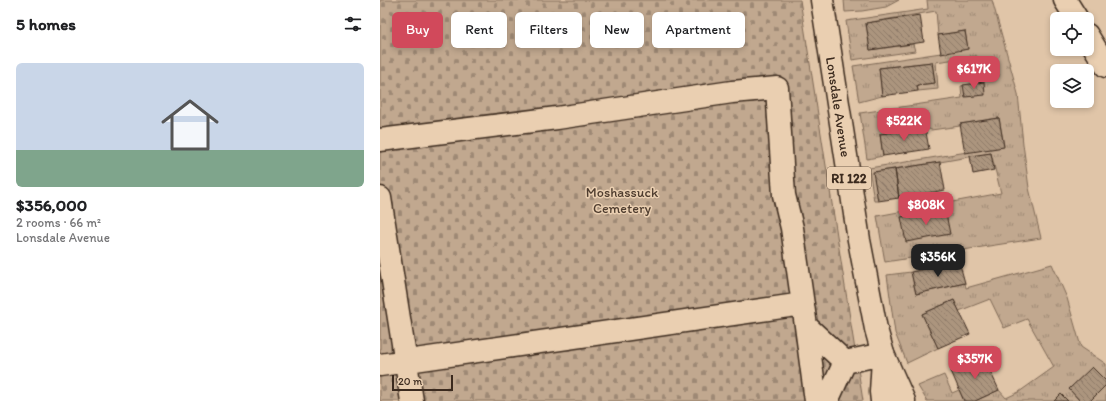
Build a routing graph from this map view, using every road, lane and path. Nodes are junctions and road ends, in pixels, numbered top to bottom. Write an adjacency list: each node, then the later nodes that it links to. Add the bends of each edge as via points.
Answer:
1 (822, 0): 10 (main road, Lonsdale Avenue / RI 122, via 859,240)
2 (1065, 0): 3 (main road)
3 (1073, 12)
4 (1094, 46): 5 (main road)
5 (1106, 66)
6 (380, 140): 8 (main road, via 777,88 784,195 792,228)
7 (380, 198): 11 (main road)
8 (803, 304): 9 (main road); 11 (main road)
9 (806, 326): 12 (main road); 15 (main road)
10 (883, 354): 12 (main road); 17 (main road, Lonsdale Avenue / RI 122); 18 (main road, Lonsdale Avenue / RI 122)
11 (406, 362): 13 (main road); 14 (main road)
12 (845, 362): 16 (main road)
13 (380, 366)
14 (412, 401)
15 (816, 401)
16 (827, 401)
17 (882, 401)
18 (904, 401)

